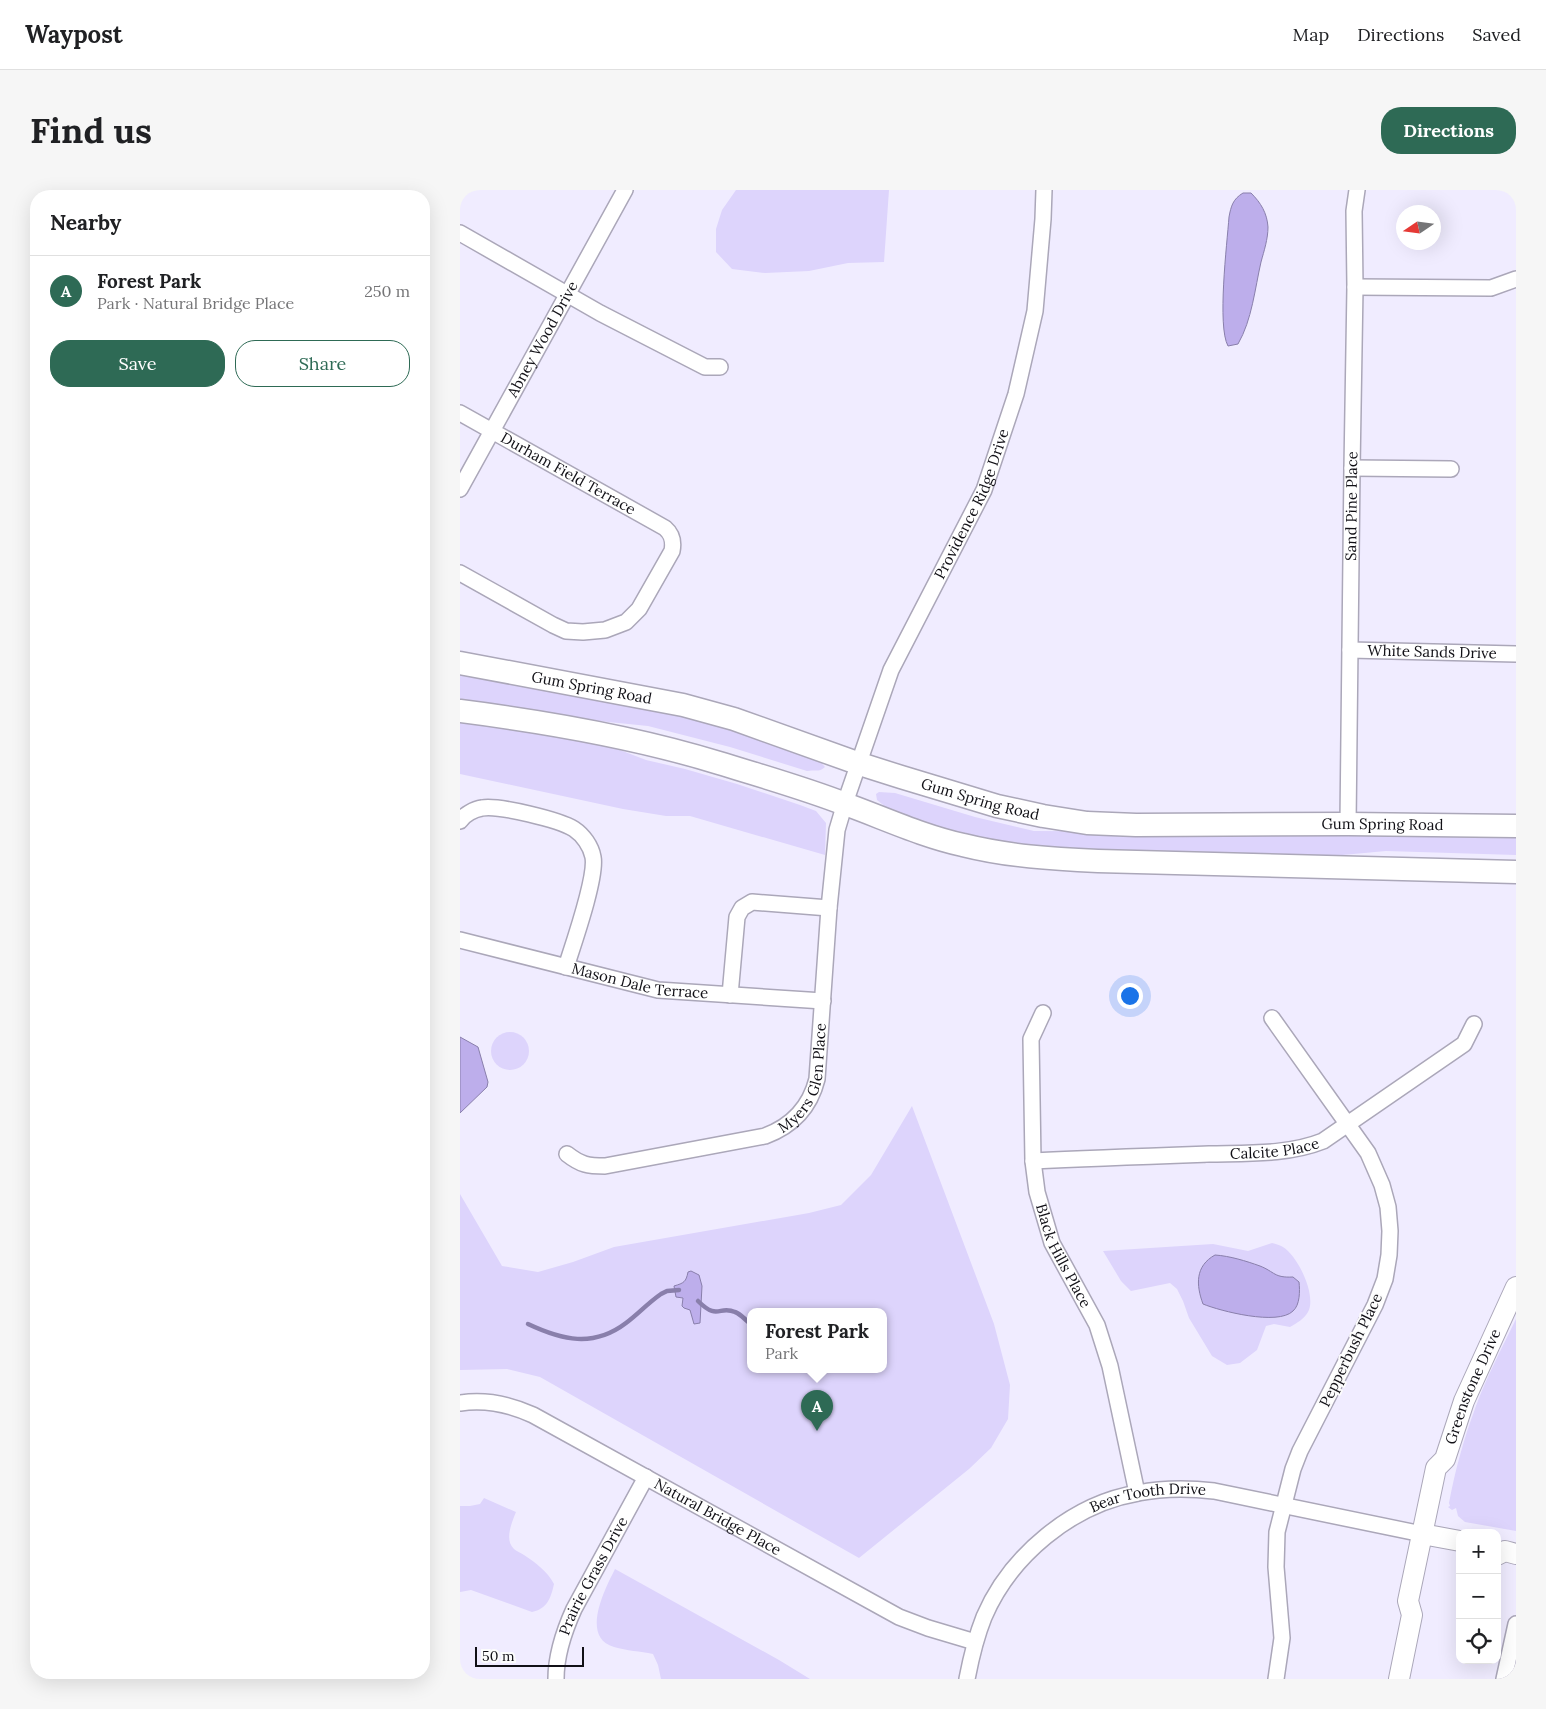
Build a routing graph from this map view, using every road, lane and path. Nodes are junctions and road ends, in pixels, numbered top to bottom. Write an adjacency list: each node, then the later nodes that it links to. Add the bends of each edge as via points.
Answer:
1 (625, 190): 7 (street, Abney Wood Drive)
2 (1044, 190): 19 (street, Providence Ridge Drive, via 1035,311 1016,394 984,490 891,670)
3 (1357, 190): 6 (street, Sand Pine Place, via 1354,211)
4 (460, 233): 7 (street)
5 (1516, 279): 6 (street, via 1500,286 1482,288)
6 (1356, 287): 11 (street, Sand Pine Place)
7 (568, 294): 8 (street, via 705,367); 10 (street, Abney Wood Drive)
8 (720, 367)
9 (460, 413): 10 (street, Durham Field Terrace)
10 (492, 431): 13 (street, Abney Wood Drive); 14 (street, Durham Field Terrace, via 665,528 672,538 672,550 639,609 626,622 605,630 566,631)
11 (1352, 468): 12 (street); 15 (street, Sand Pine Place)
12 (1451, 469)
13 (460, 489)
14 (460, 573)
15 (1350, 650): 16 (street, White Sands Drive); 22 (street, Sand Pine Place)
16 (1516, 654)
17 (460, 663): 19 (main road, Gum Spring Road, via 683,705 734,718)
18 (460, 711): 20 (main road, via 519,718 648,743)
19 (860, 764): 20 (street, Providence Ridge Drive); 22 (main road, Gum Spring Road, via 997,806 1088,823)
20 (845, 803): 24 (main road, via 921,833 962,845 1046,859); 25 (street, Myers Glen Place, via 837,830)
21 (460, 821): 27 (street, via 463,816 481,808 497,807 564,823 586,840 593,857 592,877)
22 (1348, 824): 23 (main road, Gum Spring Road)
23 (1516, 826)
24 (1516, 872)
25 (829, 908): 28 (street, via 758,902 742,908 736,917); 29 (street, Myers Glen Place)
26 (460, 940): 27 (street, Mason Dale Terrace)
27 (566, 967): 28 (street, Mason Dale Terrace, via 658,990)
28 (730, 995): 29 (street, Mason Dale Terrace)
29 (823, 1001): 34 (street, Myers Glen Place, via 814,1092 798,1116 776,1132 749,1140 605,1166 588,1166)
30 (1043, 1013): 35 (street, Black Hills Place, via 1031,1039)
31 (1272, 1018): 33 (street, Pepperbush Place)
32 (1474, 1024): 33 (street, Calcite Place, via 1464,1044)
33 (1347, 1124): 35 (street, Calcite Place, via 1323,1141 1297,1149); 40 (street, Pepperbush Place, via 1368,1153 1382,1185 1388,1207 1389,1255 1385,1279 1375,1305 1300,1452)
34 (567, 1154)
35 (1033, 1161): 39 (street, Black Hills Place, via 1037,1192 1052,1242 1097,1325 1110,1366)
36 (1516, 1287): 41 (street, Greenstone Drive, via 1464,1401 1445,1459 1436,1468)
37 (460, 1403): 38 (street, Natural Bridge Place, via 495,1402 516,1407)
38 (646, 1477): 44 (street, Natural Bridge Place, via 899,1617); 46 (street, Prairie Grass Drive, via 564,1630)
39 (1137, 1493): 40 (street, Bear Tooth Drive, via 1188,1488); 44 (street, Bear Tooth Drive, via 1074,1517 1030,1550 997,1593)
40 (1284, 1506): 41 (street, Bear Tooth Drive); 48 (street, Pepperbush Place, via 1276,1551 1282,1638)
41 (1428, 1535): 42 (street); 49 (street, Greenstone Drive, via 1422,1604 1412,1615)
42 (1456, 1540)
43 (1516, 1624): 45 (street)
44 (975, 1642): 47 (street, Bear Tooth Drive)
45 (1512, 1661): 50 (street)
46 (556, 1679)
47 (967, 1679)
48 (1276, 1679)
49 (1399, 1679)
50 (1504, 1679)

